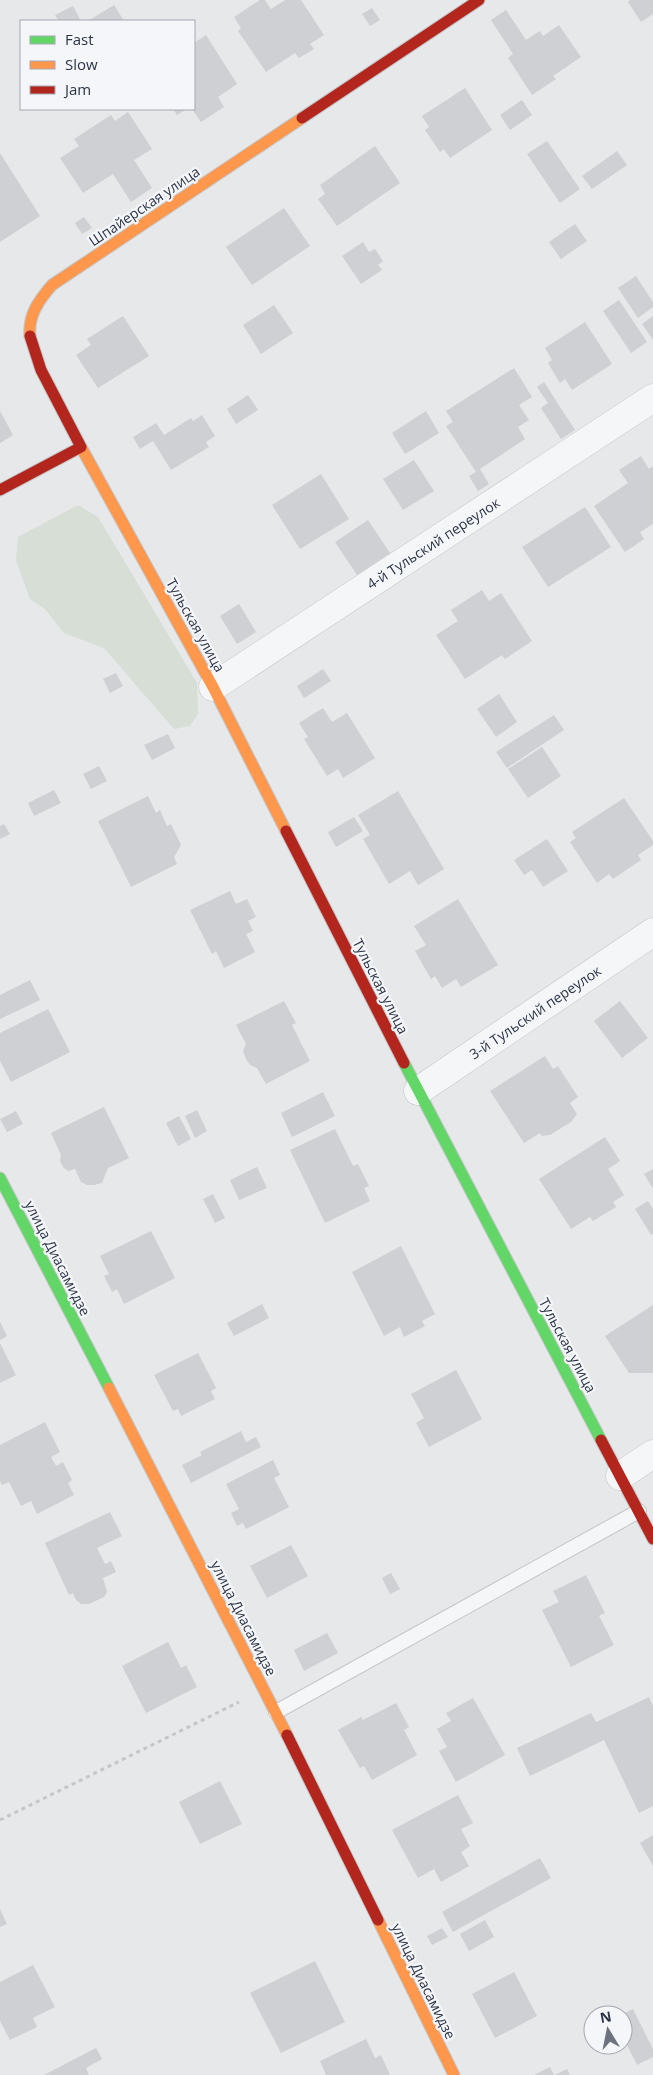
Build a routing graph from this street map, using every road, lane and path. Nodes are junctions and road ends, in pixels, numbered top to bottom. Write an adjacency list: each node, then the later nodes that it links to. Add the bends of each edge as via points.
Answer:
1 (479, 0): 3 (street, Шпайерская улица, via 52,285 37,303 29,329 34,356)
2 (653, 398): 5 (street, 4-й Тульский переулок)
3 (82, 447): 4 (street); 5 (street, Тульская улица)
4 (0, 490)
5 (213, 687): 7 (street, Тульская улица)
6 (653, 932): 7 (street, 3-й Тульский переулок)
7 (418, 1091): 10 (street, Тульская улица)
8 (0, 1178): 13 (street, улица Диасамидзе)
9 (653, 1454): 10 (street)
10 (620, 1476): 11 (street, Тульская улица)
11 (639, 1511): 12 (street, Тульская улица); 14 (lane)
12 (653, 1539)
13 (264, 1690): 14 (street, улица Диасамидзе); 15 (path)
14 (276, 1712): 16 (street, улица Диасамидзе)
15 (0, 1820)
16 (454, 2075)

